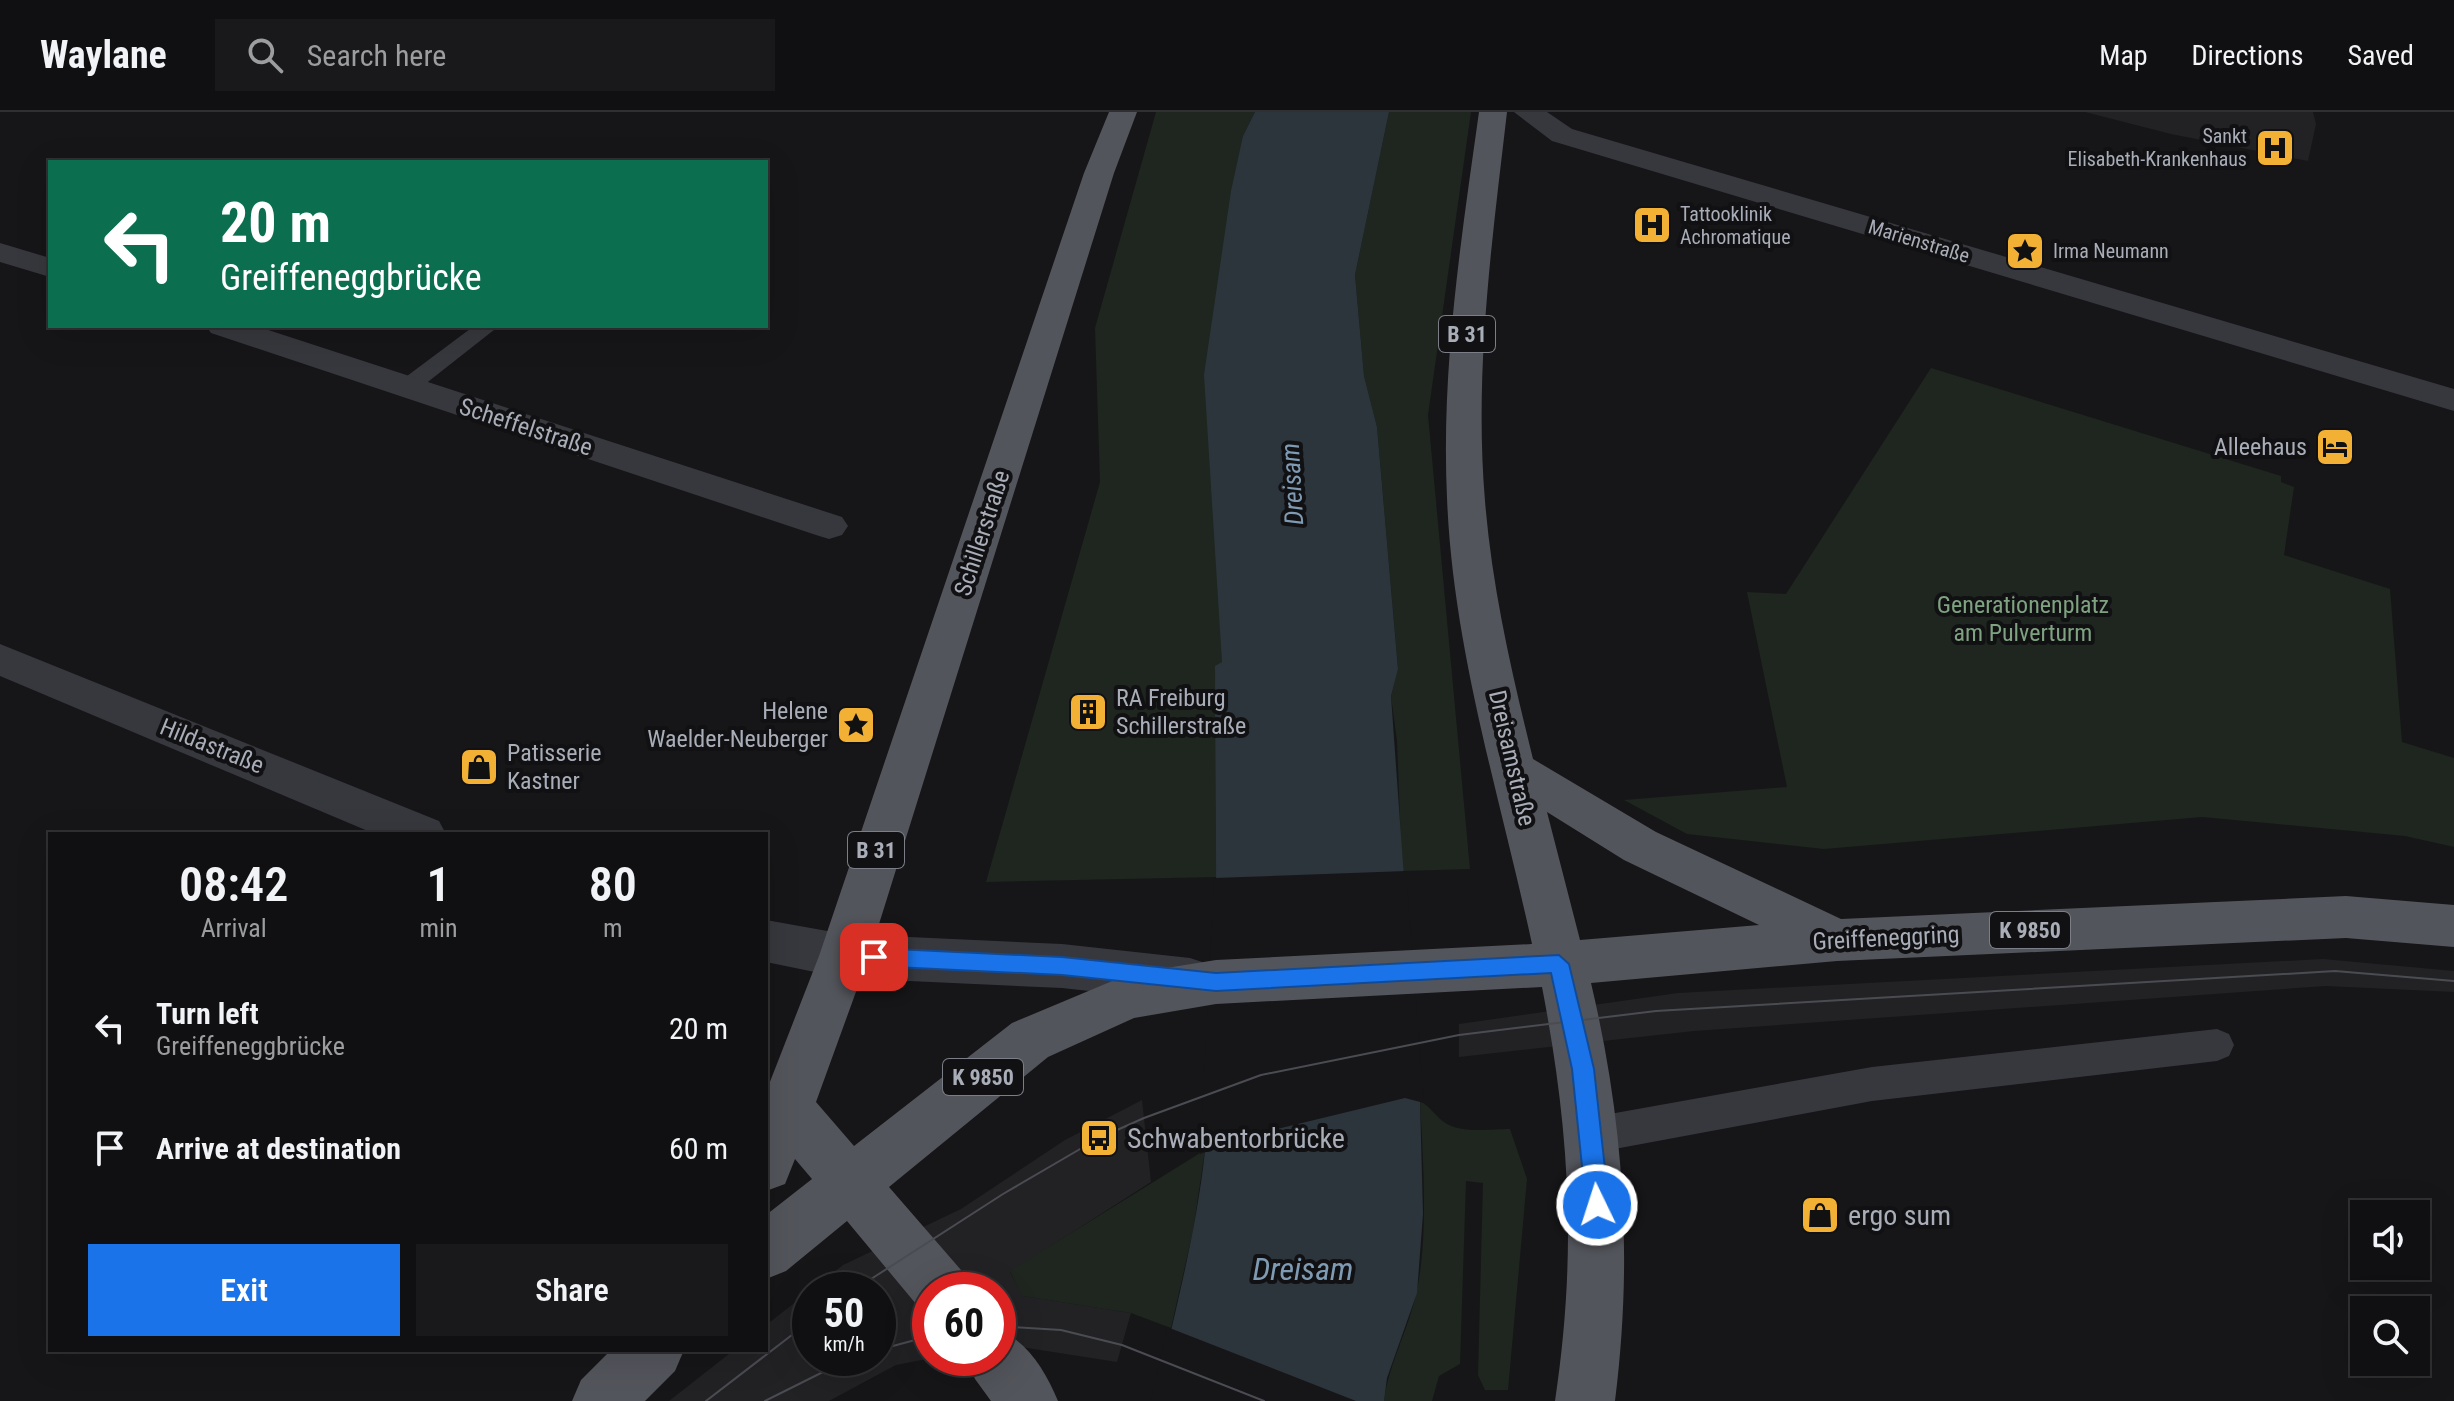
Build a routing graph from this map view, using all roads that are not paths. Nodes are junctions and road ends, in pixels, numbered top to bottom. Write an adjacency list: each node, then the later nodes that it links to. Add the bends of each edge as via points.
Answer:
1 (1123, 112): 17 (main road, Schillerstraße / B 31)
2 (1493, 112): 12 (main road, Dreisamstraße / B 31, via 1464,363 1464,491 1471,558)
3 (1528, 112): 9 (street, Marienstraße, via 1562,135)
4 (0, 252): 5 (street)
5 (48, 267)
6 (229, 328): 8 (street, Scheffelstraße)
7 (485, 328): 8 (lane)
8 (407, 387): 10 (street, Scheffelstraße)
9 (2454, 400)
10 (829, 526)
11 (0, 659): 13 (street, Hildastraße)
12 (1512, 768): 15 (main road, via 1640,846); 18 (main road, Dreisamstraße / B 31)
13 (418, 832)
14 (2454, 926): 15 (main road, Greiffeneggring / K 9850, via 2346,917)
15 (1837, 940): 18 (main road, Greiffeneggring / K 9850)
16 (768, 941): 17 (street)
17 (844, 956): 19 (street); 21 (main road, B 31)
18 (1559, 964): 19 (main road, K 9850); 22 (main road, Dreisamstraße / B 31)
19 (1113, 983): 24 (main road, K 9850, via 1030,1040)
20 (2217, 1045): 22 (lane, via 1872,1084)
21 (786, 1107): 23 (main road, B 31); 24 (main road)
22 (1593, 1135): 31 (main road, Dreisamstraße / B 31, via 1599,1229)
23 (768, 1159)
24 (851, 1182): 25 (main road); 26 (main road)
25 (768, 1249)
26 (926, 1272)
27 (652, 1352): 29 (main road)
28 (1009, 1376): 30 (main road)
29 (602, 1401)
30 (1028, 1401)
31 (1585, 1401)

